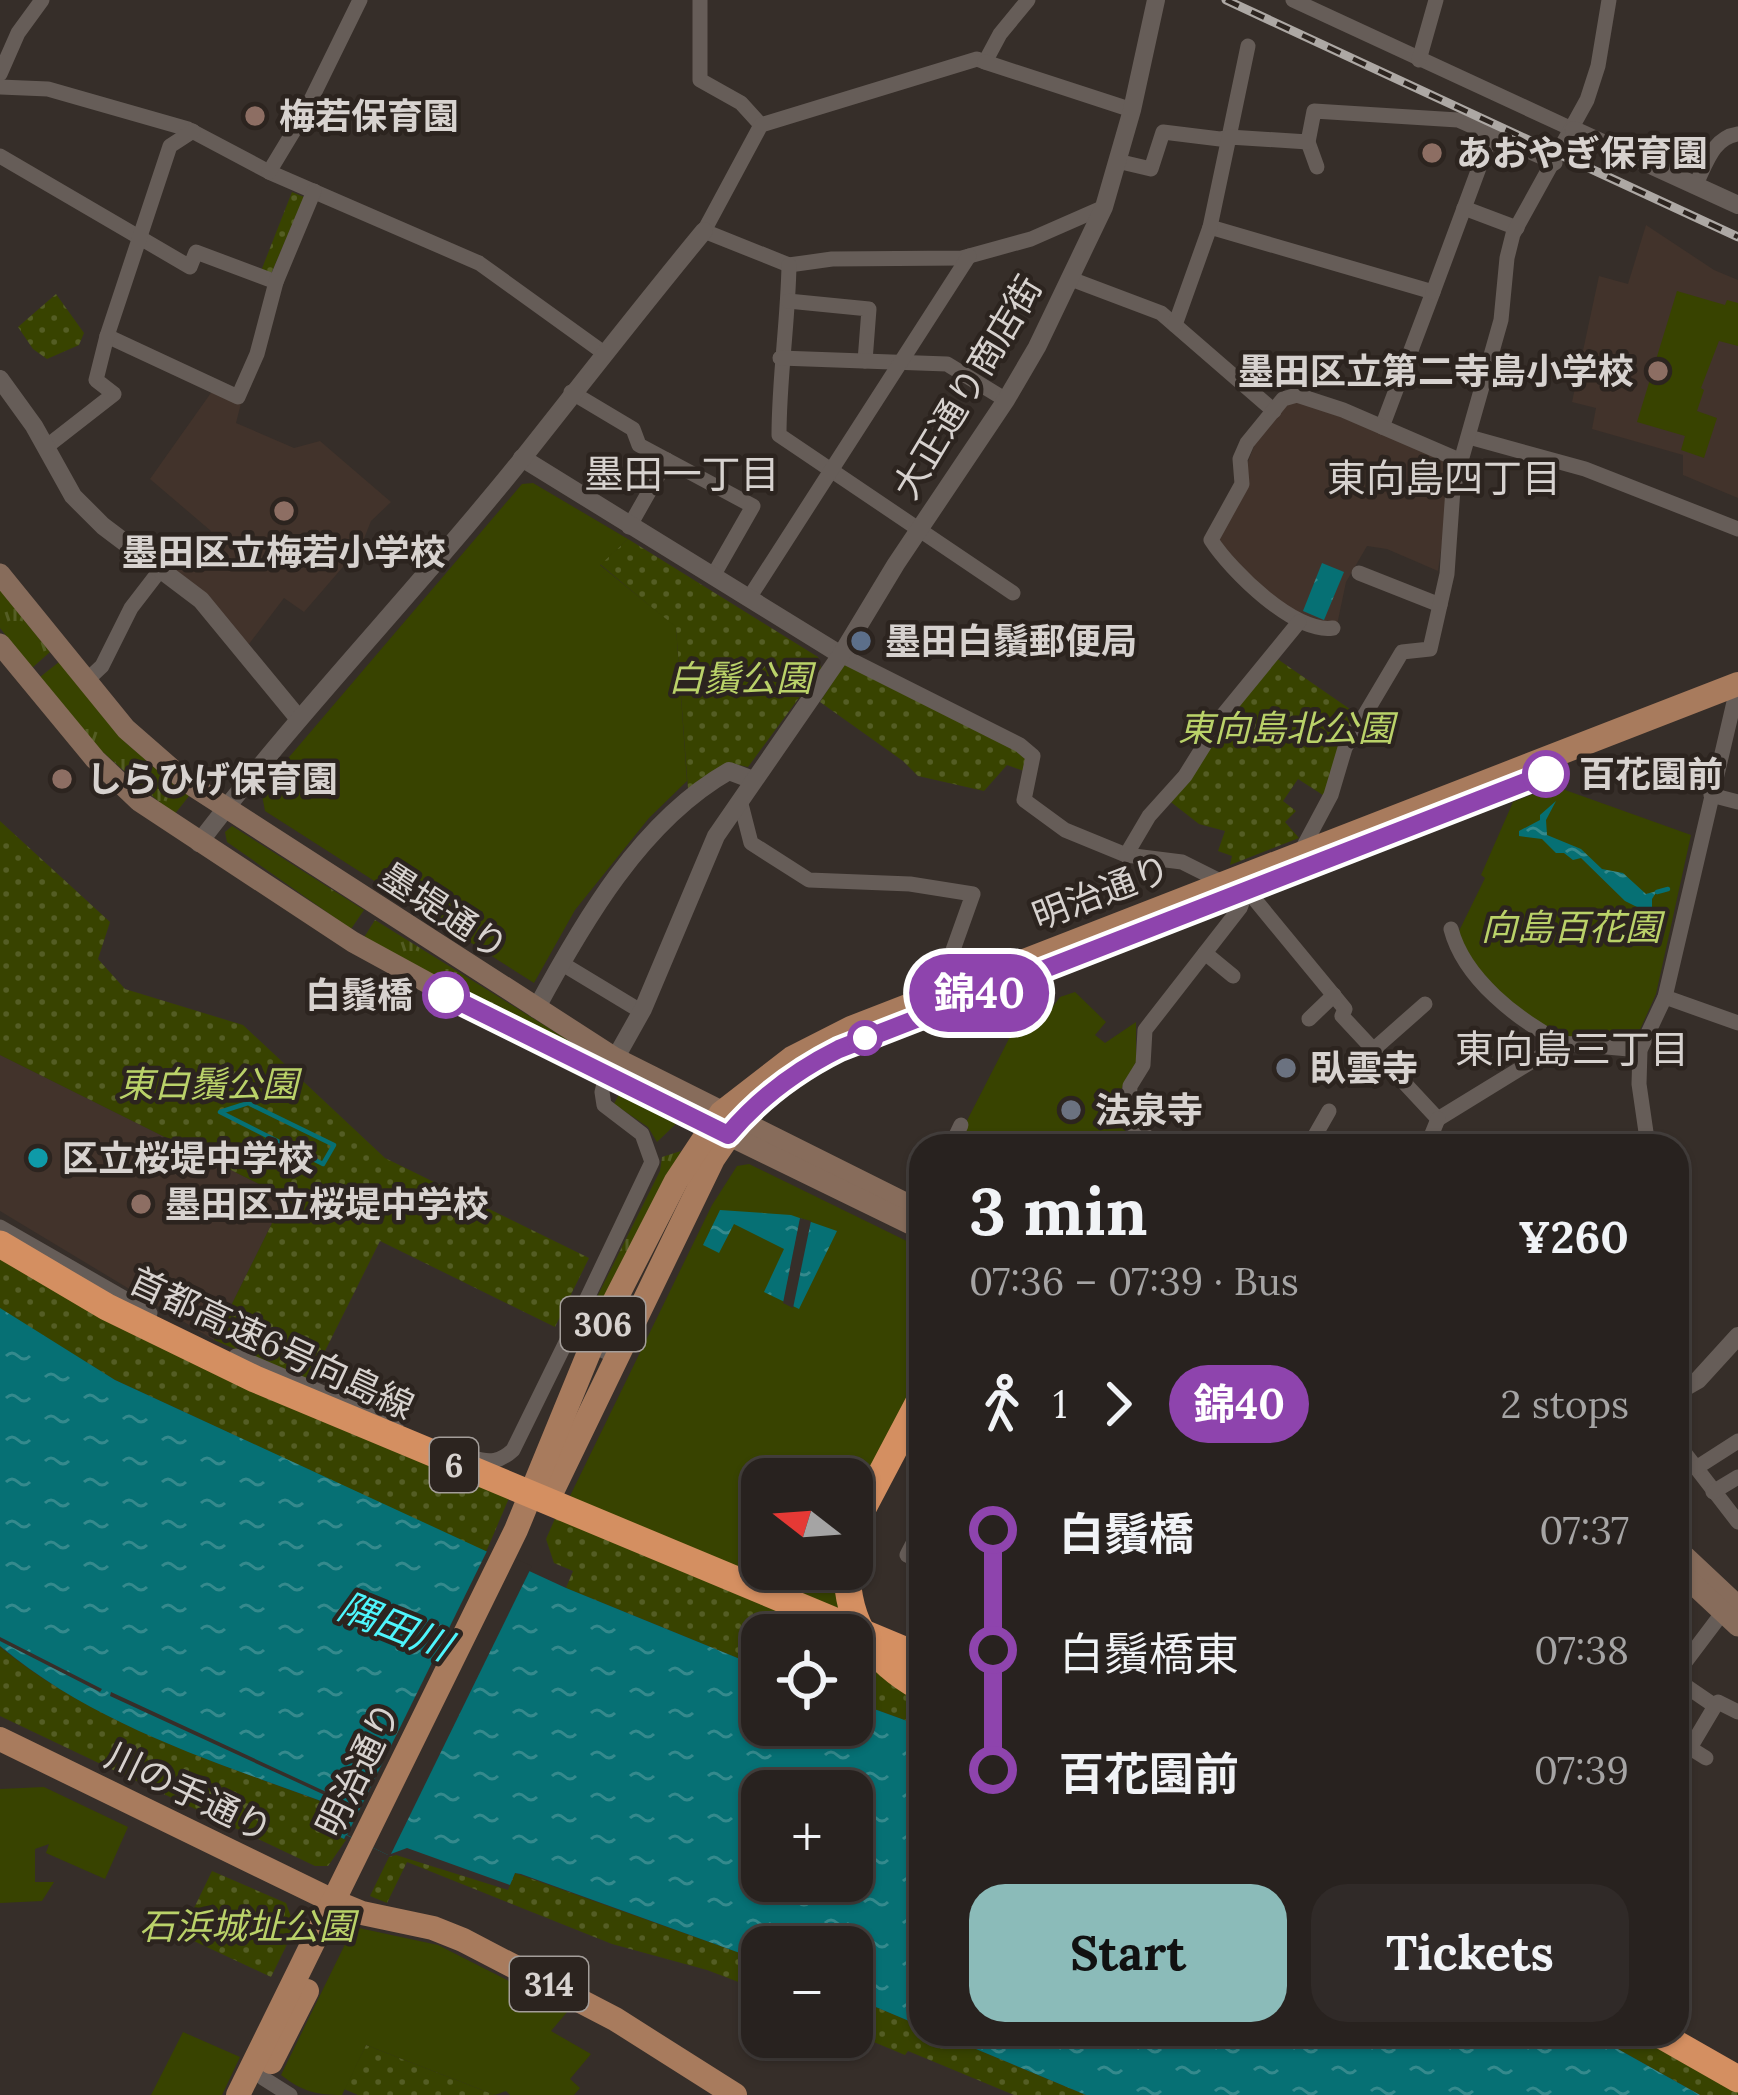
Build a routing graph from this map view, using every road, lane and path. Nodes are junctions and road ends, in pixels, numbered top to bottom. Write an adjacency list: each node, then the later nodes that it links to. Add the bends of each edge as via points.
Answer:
1 (42, 0): 13 (street)
2 (361, 0): 27 (street)
3 (700, 0): 16 (street, via 700,80)
4 (1028, 0): 12 (street)
5 (1156, 0): 15 (street, 大正通り商店街)
6 (1293, 0): 9 (street)
7 (1436, 0): 11 (street)
8 (1609, 0): 17 (street, via 1594,82)
9 (1325, 6): 11 (street)
10 (1248, 46): 21 (street)
11 (1419, 60): 17 (street)
12 (985, 62): 15 (street); 16 (street)
13 (0, 74)
14 (0, 87): 18 (street, via 48,88)
15 (1132, 110): 24 (street, 大正通り商店街)
16 (761, 125): 35 (street)
17 (1574, 130): 25 (street); 28 (street)
18 (193, 131): 27 (street); 36 (street, via 170,146)
19 (1492, 133): 22 (street, via 1458,120 1314,111); 25 (street); 32 (street)
20 (1738, 134): 28 (street, via 1716,144)
21 (1229, 136): 22 (street); 24 (street, via 1163,132 1151,169); 33 (street)
22 (1308, 142): 26 (street)
23 (0, 156): 36 (street)
24 (1117, 161): 31 (street, 大正通り商店街)
25 (1555, 163): 34 (street)
26 (1317, 167)
27 (269, 172): 29 (street)
28 (1695, 186): 30 (street)
29 (314, 191): 40 (street); 45 (street, via 479,263)
30 (1738, 206)
31 (1104, 207): 37 (street); 39 (street, 大正通り商店街)
32 (1464, 208): 34 (street); 41 (street)
33 (1210, 227): 41 (street); 43 (street)
34 (1517, 228): 54 (street)
35 (704, 231): 38 (street); 45 (street)
36 (139, 238): 40 (street, via 190,268 196,252); 44 (street)
37 (969, 256): 38 (street); 48 (street)
38 (789, 266): 42 (street)
39 (1071, 279): 43 (street); 51 (street, 大正通り商店街)
40 (276, 283): 44 (street, via 238,397)
41 (1432, 292): 53 (street)
42 (788, 301): 46 (street); 47 (street, via 869,309)
43 (1175, 325): 52 (street)
44 (107, 336): 55 (street, via 96,380 114,394)
45 (604, 352): 50 (street)
46 (781, 358): 47 (street); 59 (street, via 779,436)
47 (865, 361): 48 (street)
48 (900, 362): 51 (street, via 947,364); 59 (street)
49 (0, 379): 55 (street)
50 (571, 392): 56 (street); 57 (street)
51 (1006, 400): 61 (street, 大正通り商店街)
52 (1274, 410): 53 (street, via 1297,395); 70 (street, via 1247,443 1242,484 1211,540 1236,572)
53 (1382, 427): 58 (street)
54 (1469, 437): 58 (street); 62 (street, via 1585,470)
55 (46, 447): 63 (street, via 82,506)
56 (522, 458): 60 (street); 76 (street)
57 (667, 460): 60 (street); 66 (street, via 753,506)
58 (1460, 460): 69 (street)
59 (831, 470): 61 (street); 68 (street)
60 (629, 527): 66 (street)
61 (919, 528): 67 (street); 73 (street, 大正通り商店街)
62 (1738, 529)
63 (161, 569): 74 (street); 76 (street, via 201,600)
64 (1359, 573): 69 (street)
65 (0, 574): 74 (main road, 墨堤通り)
66 (713, 576): 68 (street)
67 (1013, 593)
68 (748, 598): 73 (street)
69 (1440, 605): 84 (street, via 1430,649 1402,652 1362,715)
70 (1300, 622): 71 (street); 83 (street)
71 (1333, 628)
72 (0, 644): 82 (main road, 墨堤通り, via 116,781)
73 (841, 655): 77 (street, 大正通り商店街); 83 (street, via 1020,745 1033,756 1024,800 1065,830)
74 (86, 680): 81 (main road, 墨堤通り, via 146,748)
75 (1737, 692): 78 (street); 84 (main road, 明治通り / 306); 85 (main road, 明治通り / 306)
76 (299, 718): 81 (street)
77 (753, 780): 79 (street, 大正通り商店街); 88 (street, via 729,771 687,798 611,887)
78 (1711, 795): 80 (street); 92 (street)
79 (740, 800): 90 (street, via 751,842 809,880 974,894 948,964); 95 (street, 大正通り商店街, via 705,861)
80 (1738, 802)
81 (226, 808): 82 (street); 94 (main road, 墨堤通り)
82 (199, 843): 101 (main road, 墨堤通り, via 395,968)
83 (1126, 855): 85 (street, via 1182,862)
84 (1298, 857): 85 (main road, 明治通り / 306)
85 (1235, 887): 87 (street, via 1240,908); 90 (main road, 明治通り / 306); 91 (street); 104 (main road, 明治通り / 306, via 839,1049)
86 (1451, 928): 98 (street, via 1495,995 1525,1024)
87 (1205, 953): 89 (street); 107 (street, via 1145,1030 1128,1123)
88 (561, 963): 94 (street); 95 (street)
89 (1233, 976)
90 (956, 987): 104 (main road, 明治通り / 306, via 812,1046 769,1072)
91 (1334, 995): 96 (street); 99 (street)
92 (1665, 998): 97 (street); 100 (street)
93 (1425, 1004): 99 (street)
94 (536, 1009): 101 (main road, 墨堤通り)
95 (642, 1012): 101 (street, 大正通り商店街)
96 (1309, 1018)
97 (1738, 1023)
98 (1562, 1043): 100 (street); 103 (street)
99 (1373, 1050): 103 (street)
100 (1640, 1050): 110 (street)
101 (611, 1067): 104 (main road, 墨堤通り); 117 (street, via 604,1105 642,1134 652,1162)
102 (1329, 1111): 108 (street)
103 (1438, 1119): 109 (street)
104 (725, 1124): 111 (main road, 墨堤通り); 112 (main road, 墨堤通り); 117 (main road, 明治通り / 306); 118 (main road, 明治通り / 306)
105 (961, 1125): 106 (street)
106 (957, 1134)
107 (1143, 1134)
108 (1316, 1134)
109 (1432, 1134)
110 (1646, 1134)
111 (909, 1206)
112 (909, 1223)
113 (0, 1227): 117 (street, via 223,1351 487,1462 513,1450)
114 (0, 1244): 134 (highway, 首都高速6号向島線 / 6, via 255,1379)
115 (0, 1267): 132 (highway, 首都高速6号向島線 / 6, via 248,1395)
116 (1738, 1336): 119 (street)
117 (581, 1340): 118 (street); 128 (main road, 明治通り / 306)
118 (616, 1357): 128 (main road, 明治通り / 306)
119 (1689, 1385)
120 (909, 1421): 125 (highway)
121 (1738, 1441): 123 (street)
122 (1689, 1459): 123 (street)
123 (1696, 1468): 126 (street)
124 (1738, 1477): 126 (street)
125 (873, 1489)
126 (1713, 1492): 127 (street)
127 (1738, 1522)
128 (522, 1534): 144 (main road, 明治通り / 306)
129 (1689, 1563): 133 (main road)
130 (1689, 1579): 133 (main road)
131 (849, 1590): 138 (highway, via 868,1646)
132 (775, 1614)
133 (1733, 1615): 136 (street)
134 (909, 1652)
135 (873, 1655): 137 (highway)
136 (1689, 1664)
137 (909, 1669)
138 (909, 1681)
139 (1689, 1686): 140 (street)
140 (1715, 1706): 141 (street); 143 (street, via 1690,1748)
141 (1738, 1712)
142 (0, 1739): 144 (main road, 川の手通り / 314)
143 (1706, 1758)
144 (341, 1904): 149 (main road, 明治通り / 306); 150 (main road, 明治通り / 306); 152 (main road, 314, via 463,1940 615,2018)
145 (1689, 2031): 147 (highway)
146 (1680, 2046): 148 (highway)
147 (1738, 2058)
148 (1738, 2079)
149 (259, 2086): 151 (street)
150 (238, 2095)
151 (290, 2095)
152 (735, 2095)

